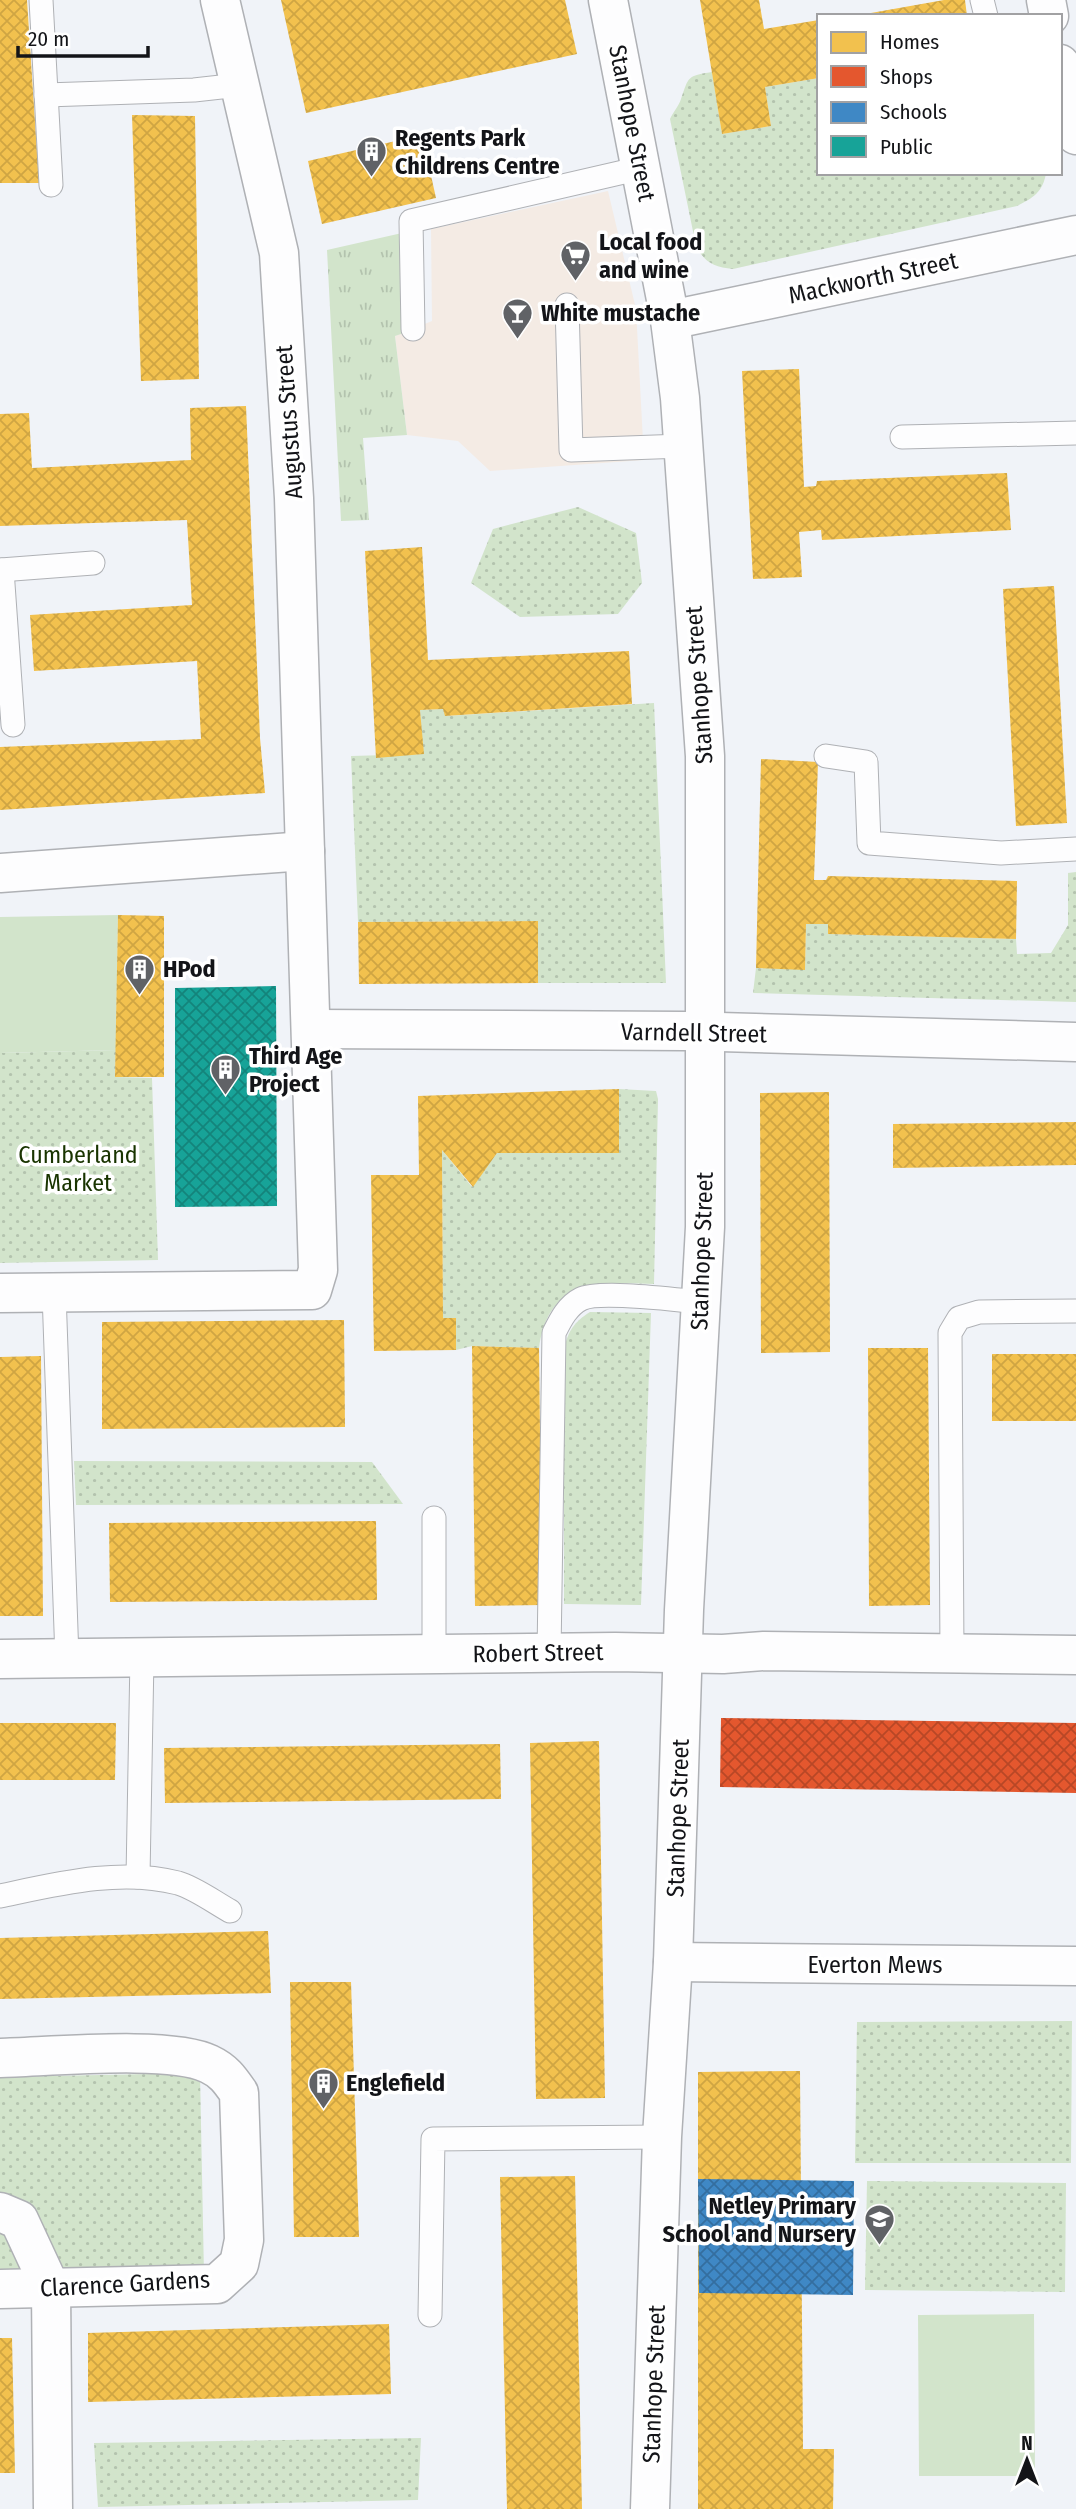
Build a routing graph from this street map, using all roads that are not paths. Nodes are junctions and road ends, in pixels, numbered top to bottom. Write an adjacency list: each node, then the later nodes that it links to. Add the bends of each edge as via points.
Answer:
1 (41, 0): 6 (lane)
2 (220, 0): 5 (street, Augustus Street)
3 (608, 0): 8 (street, Stanhope Street)
4 (1062, 73): 7 (street)
5 (239, 85): 6 (lane); 22 (street, Augustus Street, via 279,253 294,498)
6 (46, 96): 9 (lane)
7 (1076, 135)
8 (641, 168): 12 (street, Stanhope Street); 13 (lane, via 411,221)
9 (51, 185)
10 (1076, 235): 12 (street, Mackworth Street)
11 (567, 305): 16 (lane, via 571,450)
12 (670, 320): 16 (street, Stanhope Street)
13 (413, 329)
14 (1076, 433): 15 (lane)
15 (902, 437)
16 (683, 446): 25 (street, Stanhope Street, via 705,757)
17 (93, 564): 18 (lane)
18 (1, 570): 19 (lane)
19 (13, 726)
20 (826, 756): 21 (lane, via 866,762 869,843 1001,853)
21 (1076, 849)
22 (305, 852): 23 (street); 24 (street)
23 (0, 873)
24 (312, 1029): 25 (street, Varndell Street); 28 (street, via 318,1270 312,1290)
25 (707, 1032): 26 (street, Varndell Street); 29 (street, Stanhope Street)
26 (1076, 1042)
27 (0, 1293): 28 (street)
28 (54, 1293): 38 (lane)
29 (701, 1302): 32 (street, Stanhope Street); 33 (lane, via 582,1299 569,1308 554,1333)
30 (1076, 1311): 34 (lane, via 979,1312 959,1318 950,1333)
31 (434, 1518): 35 (lane)
32 (683, 1652): 33 (street, Robert Street); 34 (street, Robert Street); 43 (street, Stanhope Street)
33 (549, 1653): 35 (street, Robert Street)
34 (952, 1653): 36 (street, Robert Street)
35 (434, 1654): 37 (street, Robert Street)
36 (1076, 1655)
37 (142, 1657): 38 (street, Robert Street); 40 (lane)
38 (66, 1658): 39 (street, Robert Street)
39 (0, 1659)
40 (138, 1877): 41 (lane, via 65,1882); 42 (lane, via 180,1883)
41 (0, 1896)
42 (230, 1911)
43 (673, 1962): 44 (street, Everton Mews); 46 (street, Stanhope Street)
44 (1076, 1966)
45 (0, 2058): 49 (street, Clarence Gardens, via 176,2055 227,2074 239,2094 244,2240 239,2264 217,2284)
46 (662, 2137): 50 (lane, via 433,2139); 52 (street, Stanhope Street)
47 (0, 2212): 49 (street, via 19,2220)
48 (0, 2289): 49 (street, Clarence Gardens)
49 (51, 2289): 51 (street)
50 (430, 2315)
51 (54, 2509)
52 (650, 2509)

